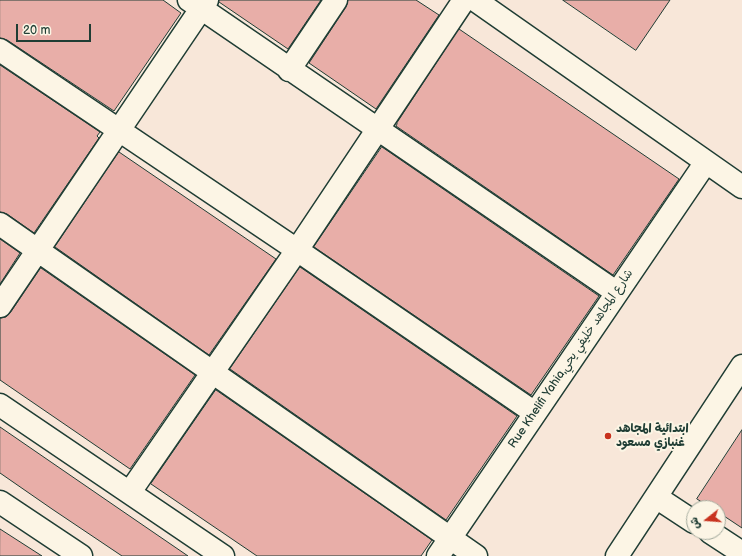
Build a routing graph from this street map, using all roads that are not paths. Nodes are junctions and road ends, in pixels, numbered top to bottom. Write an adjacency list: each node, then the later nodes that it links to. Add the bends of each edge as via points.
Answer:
1 (336, 0): 6 (street)
2 (464, 0): 7 (street)
3 (475, 0): 9 (street)
4 (199, 3): 6 (street); 8 (street)
5 (0, 50): 8 (street)
6 (289, 70): 7 (street)
7 (377, 129): 13 (street); 14 (street)
8 (120, 131): 12 (street); 13 (street)
9 (706, 162): 10 (street); 14 (street, Rue Khelifi Yahia,شارع المجاهد خليفي يحي)
10 (742, 187)
11 (0, 224): 12 (street)
12 (38, 250): 15 (street); 17 (street)
13 (297, 250): 17 (street); 19 (street)
14 (616, 292): 19 (street, Rue Khelifi Yahia,شارع المجاهد خليفي يحي)
15 (0, 306)
16 (741, 371): 21 (street)
17 (212, 372): 20 (street); 24 (street)
18 (0, 405): 20 (street)
19 (535, 413): 24 (street, Rue Khelifi Yahia,شارع المجاهد خليفي يحي)
20 (130, 492): 28 (street)
21 (656, 497): 23 (street); 31 (street)
22 (0, 502): 27 (street)
23 (686, 517)
24 (450, 538): 29 (street, Rue Khelifi Yahia,شارع المجاهد خليفي يحي); 30 (street)
25 (722, 540): 26 (street)
26 (742, 553)
27 (81, 556)
28 (223, 556)
29 (438, 556)
30 (476, 556)
31 (617, 556)

